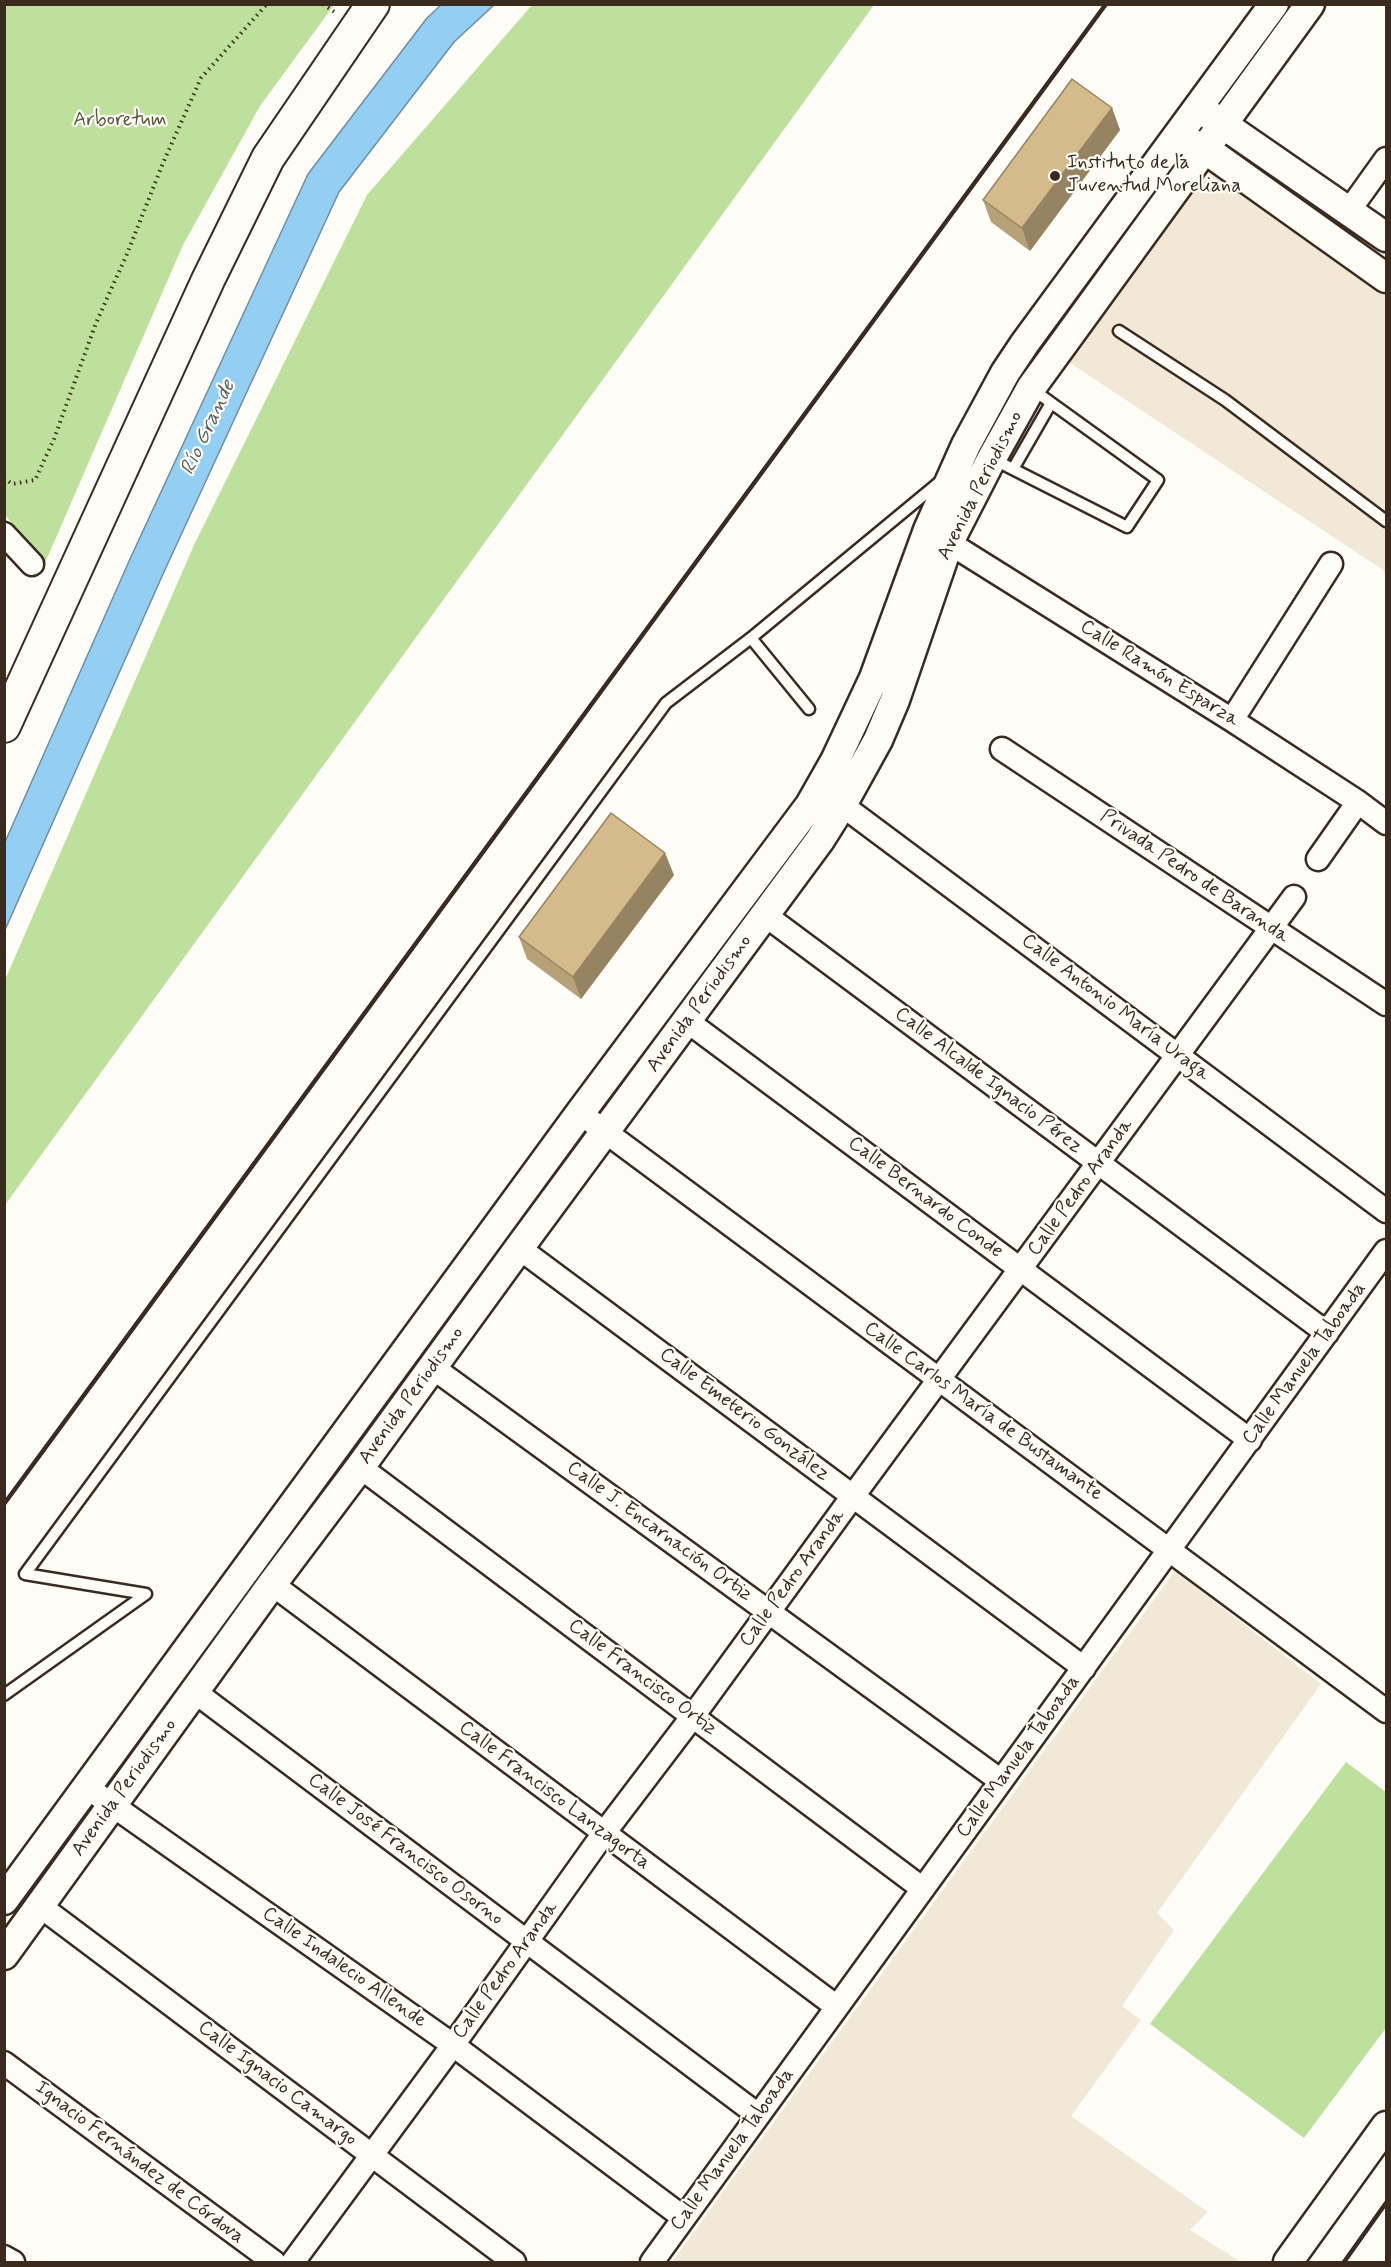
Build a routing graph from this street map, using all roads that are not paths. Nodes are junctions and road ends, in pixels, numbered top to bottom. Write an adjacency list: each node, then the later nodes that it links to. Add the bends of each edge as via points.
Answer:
1 (373, 4): 23 (main road, via 268,158)
2 (1274, 4): 4 (street, Avenida Periodismo)
3 (1310, 4): 5 (street, Avenida Periodismo)
4 (1199, 107): 5 (street); 6 (street, Avenida Periodismo)
5 (1223, 124): 7 (street, Avenida Periodismo); 9 (street)
6 (1177, 136): 7 (street); 13 (street, Avenida Periodismo, via 1025,343)
7 (1205, 149): 11 (street); 13 (street, Avenida Periodismo)
8 (1386, 159): 9 (street)
9 (1348, 212): 10 (street)
10 (1386, 237)
11 (1386, 278)
12 (1119, 331): 15 (lane, via 1225,400)
13 (1025, 385): 14 (street, Avenida Periodismo); 14 (lane); 14 (lane, via 1158,480 1127,527)
14 (981, 457): 17 (street, Avenida Periodismo); 17 (street, Avenida Periodismo); 20 (lane)
15 (1386, 521)
16 (4, 534): 18 (street)
17 (939, 536): 22 (street, Calle Ramón Esparza); 26 (street, Avenida Periodismo, via 895,700); 35 (street, Avenida Periodismo, via 835,761 810,805)
18 (32, 564)
19 (1331, 564): 22 (street)
20 (751, 638): 21 (lane); 53 (lane, via 666,703 25,1574 146,1594)
21 (809, 709)
22 (1233, 720): 25 (street, Calle Ramón Esparza)
23 (4, 726)
24 (1002, 749): 31 (street, Privada Pedro de Baranda)
25 (1358, 802): 27 (street, Calle Ramón Esparza); 28 (street)
26 (842, 805): 30 (street, Avenida Periodismo); 34 (street, Calle Antonio María Uraga)
27 (1386, 823)
28 (1318, 859)
29 (1294, 897): 31 (street, Calle Pedro Aranda)
30 (765, 915): 33 (street, Avenida Periodismo); 37 (street, Calle Alcalde Ignacio Pérez)
31 (1271, 928): 32 (street, Privada Pedro de Baranda); 34 (street, Calle Pedro Aranda)
32 (1386, 1004)
33 (687, 1021): 36 (street, Avenida Periodismo); 41 (street, Calle Bernardo Conde)
34 (1178, 1055): 37 (street, Calle Pedro Aranda); 38 (street, Calle Antonio María Uraga)
35 (580, 1113): 36 (street, Calle Carlos María de Bustamante); 57 (street, Avenida Periodismo)
36 (606, 1133): 39 (street, Avenida Periodismo); 44 (street, Calle Carlos María de Bustamante)
37 (1098, 1163): 41 (street, Calle Pedro Aranda); 42 (street, Calle Alcalde Ignacio Pérez)
38 (1386, 1211)
39 (519, 1248): 43 (street, Avenida Periodismo); 47 (street, Calle Emeterio González)
40 (1386, 1251): 42 (street, Calle Manuela Taboada)
41 (1021, 1269): 44 (street, Calle Pedro Aranda); 45 (street, Calle Bernardo Conde)
42 (1327, 1334): 45 (street, Calle Manuela Taboada)
43 (432, 1367): 46 (street, Avenida Periodismo); 50 (street, Calle J. Encarnación Ortiz)
44 (940, 1380): 47 (street, Calle Pedro Aranda); 48 (street, Calle Carlos María de Bustamante)
45 (1250, 1440): 48 (street, Calle Manuela Taboada)
46 (360, 1467): 49 (street, Avenida Periodismo); 55 (street, Calle Francisco Ortiz)
47 (853, 1496): 50 (street, Calle Pedro Aranda); 51 (street, Calle Emeterio González)
48 (1170, 1550): 51 (street, Calle Manuela Taboada); 54 (street, Calle Carlos María de Bustamante)
49 (272, 1584): 52 (street, Avenida Periodismo); 59 (street, Calle Francisco Lanzagorta)
50 (769, 1611): 55 (street, Calle Pedro Aranda); 56 (street, Calle J. Encarnación Ortiz)
51 (1084, 1668): 56 (street, Calle Manuela Taboada)
52 (195, 1692): 58 (street, Avenida Periodismo); 63 (street, Calle José Francisco Osorno)
53 (4, 1695)
54 (1386, 1710)
55 (693, 1716): 59 (street, Calle Pedro Aranda); 60 (street, Calle Francisco Ortiz)
56 (1001, 1781): 60 (street, Calle Manuela Taboada)
57 (88, 1788): 58 (street, Calle Indalecio Allende); 61 (street, Avenida Periodismo)
58 (112, 1804): 62 (street, Avenida Periodismo); 66 (street, Calle Indalecio Allende)
59 (604, 1833): 63 (street, Calle Pedro Aranda); 65 (street, Calle Francisco Lanzagorta)
60 (923, 1889): 65 (street, Calle Manuela Taboada)
61 (7, 1893)
62 (40, 1906): 64 (street, Avenida Periodismo); 70 (street, Calle Ignacio Camargo)
63 (527, 1942): 66 (street, Calle Pedro Aranda); 68 (street, Calle José Francisco Osorno)
64 (4, 1955)
65 (837, 2007): 68 (street, Calle Manuela Taboada)
66 (453, 2045): 70 (street, Calle Pedro Aranda); 71 (street, Calle Indalecio Allende)
67 (4, 2063): 74 (street, Ignacio Fernández de Córdova)
68 (758, 2115): 71 (street, Calle Manuela Taboada)
69 (1386, 2126): 78 (street)
70 (372, 2156): 75 (street, Calle Pedro Aranda); 76 (street, Calle Ignacio Camargo)
71 (684, 2218): 77 (street, Calle Manuela Taboada)
72 (4, 2257): 73 (street)
73 (13, 2262)
74 (274, 2262)
75 (293, 2262)
76 (514, 2262)
77 (652, 2262)
78 (1288, 2262)

